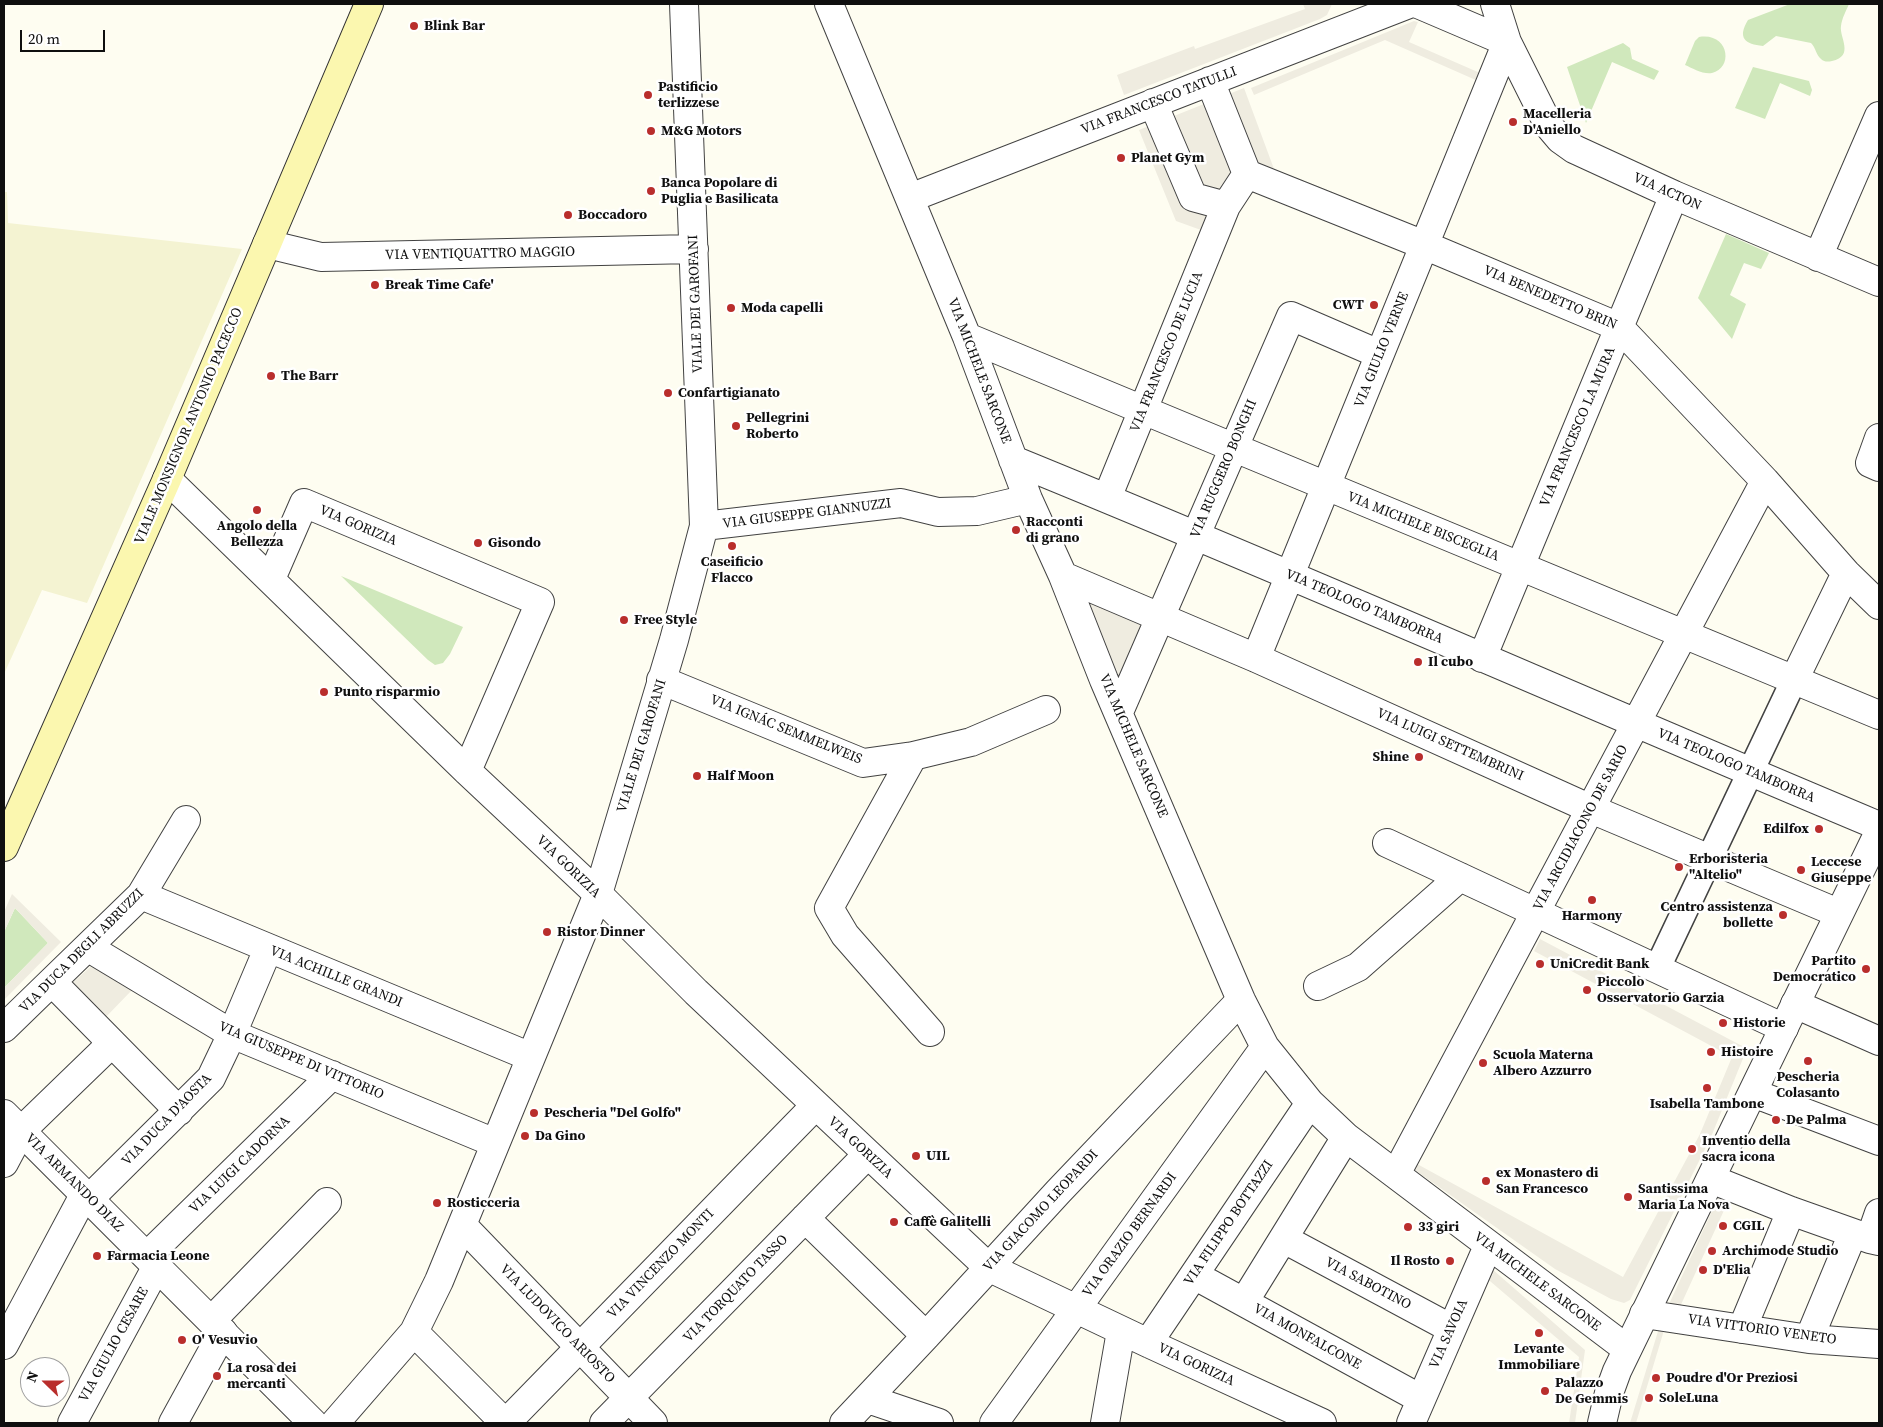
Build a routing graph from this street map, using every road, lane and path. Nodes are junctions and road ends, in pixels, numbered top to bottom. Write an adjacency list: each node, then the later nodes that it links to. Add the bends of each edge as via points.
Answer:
1 (369, 4): 16 (main road, VIALE MONSIGNOR ANTONIO PACECCO)
2 (684, 4): 18 (street, VIALE DEI GAROFANI)
3 (829, 4): 14 (street, VIA MICHELE SARCONE)
4 (1409, 4): 7 (street, VIA FRANCESCO TATULLI)
5 (1418, 4): 8 (street)
6 (1494, 4): 8 (street, VIA ACTON)
7 (1369, 11): 9 (street, VIA FRANCESCO TATULLI)
8 (1507, 42): 13 (street, VIA ACTON, via 1549,126 1560,139 1574,149); 17 (street, VIA GIULIO VERNE)
9 (1210, 81): 10 (street, VIA FRANCESCO TATULLI); 12 (street)
10 (1153, 103): 14 (street, VIA FRANCESCO TATULLI); 15 (street, via 1192,197)
11 (1879, 116): 19 (street)
12 (1247, 174): 15 (street); 17 (street, VIA BENEDETTO BRIN)
13 (1674, 195): 19 (street, VIA ACTON); 21 (street, VIA FRANCESCO LA MURA)
14 (910, 198): 22 (street, VIA MICHELE SARCONE)
15 (1226, 206): 24 (street, VIA FRANCESCO DE LUCIA)
16 (267, 244): 18 (street, VIA VENTIQUATTRO MAGGIO, via 321,257); 29 (main road, VIALE MONSIGNOR ANTONIO PACECCO)
17 (1424, 245): 21 (street, VIA BENEDETTO BRIN); 23 (street, VIA GIULIO VERNE)
18 (694, 249): 34 (street, VIALE DEI GAROFANI)
19 (1818, 257): 20 (street, VIA ACTON)
20 (1879, 282)
21 (1620, 327): 30 (street, VIA BENEDETTO BRIN); 36 (street, VIA FRANCESCO LA MURA)
22 (967, 337): 24 (street, VIA MICHELE BISCEGLIA); 27 (street, VIA MICHELE SARCONE)
23 (1380, 354): 26 (street, VIA RUGGERO BONGHI, via 1290,316); 31 (street, VIA GIULIO VERNE)
24 (1143, 411): 26 (street, VIA MICHELE BISCEGLIA); 32 (street, VIA FRANCESCO DE LUCIA)
25 (1879, 438): 28 (street, via 1870,463)
26 (1233, 448): 31 (street, VIA MICHELE BISCEGLIA); 35 (street, VIA RUGGERO BONGHI)
27 (1013, 460): 32 (street, VIA TEOLOGO TAMBORRA); 33 (street, VIA MICHELE SARCONE)
28 (1879, 466)
29 (167, 479): 40 (street, VIA GORIZIA); 60 (main road, VIALE MONSIGNOR ANTONIO PACECCO)
30 (1765, 481): 37 (street, VIA BENEDETTO BRIN); 43 (street, VIA ARCIDIACONO DE SARIO)
31 (1326, 487): 36 (street, VIA MICHELE BISCEGLIA); 39 (street, VIA GIULIO VERNE)
32 (1107, 498): 35 (street, VIA TEOLOGO TAMBORRA)
33 (1028, 499): 34 (street, VIA GIUSEPPE GIANNUZZI, via 977,511 938,512 902,503); 38 (street, VIA MICHELE SARCONE)
34 (704, 526): 46 (street, VIALE DEI GAROFANI)
35 (1196, 535): 39 (street, VIA TEOLOGO TAMBORRA); 42 (street, VIA RUGGERO BONGHI)
36 (1520, 566): 43 (street, VIA MICHELE BISCEGLIA); 45 (street, VIA FRANCESCO LA MURA)
37 (1846, 573): 41 (street, VIA BENEDETTO BRIN); 47 (street)
38 (1063, 576): 42 (street, VIA LUIGI SETTEMBRINI); 49 (street, VIA MICHELE SARCONE)
39 (1290, 576): 44 (street, VIA GIULIO VERNE); 45 (street, VIA TEOLOGO TAMBORRA)
40 (271, 579): 53 (street, VIA GORIZIA); 53 (street, VIA GORIZIA, via 304,503 540,602)
41 (1879, 605)
42 (1160, 618): 44 (street, VIA LUIGI SETTEMBRINI); 49 (street, VIA RUGGERO BONGHI)
43 (1684, 634): 47 (street, VIA MICHELE BISCEGLIA); 51 (street, VIA ARCIDIACONO DE SARIO)
44 (1256, 658): 55 (street, VIA LUIGI SETTEMBRINI)
45 (1482, 658): 51 (street, VIA TEOLOGO TAMBORRA)
46 (661, 680): 52 (street, VIA IGNÁC SEMMELWEIS, via 863,763); 63 (street, VIALE DEI GAROFANI)
47 (1794, 680): 50 (street, VIA MICHELE BISCEGLIA); 54 (street)
48 (1046, 710): 52 (street, VIA IGNÁC SEMMELWEIS, via 971,742)
49 (1119, 712): 72 (street, VIA MICHELE SARCONE)
50 (1879, 715)
51 (1636, 724): 54 (street, VIA TEOLOGO TAMBORRA); 55 (street, VIA ARCIDIACONO DE SARIO)
52 (913, 756): 75 (street, via 829,908 845,935)
53 (467, 771): 63 (street, VIA GORIZIA)
54 (1750, 772): 57 (street, VIA TEOLOGO TAMBORRA); 61 (street)
55 (1591, 808): 61 (street, VIA LUIGI SETTEMBRINI); 65 (street, VIA ARCIDIACONO DE SARIO)
56 (186, 820): 64 (street, VIA DUCA DEGLI ABRUZZI)
57 (1879, 826)
58 (1879, 832): 66 (street)
59 (1387, 843): 62 (street)
60 (4, 847)
61 (1709, 860): 66 (street, VIA LUIGI SETTEMBRINI); 69 (street)
62 (1460, 877): 65 (street); 71 (street, via 1358,966)
63 (598, 894): 80 (street, VIALE DEI GAROFANI); 84 (street, VIA GORIZIA)
64 (141, 895): 67 (street, VIA DUCA DEGLI ABRUZZI); 68 (street, VIA ACHILLE GRANDI)
65 (1536, 912): 69 (street); 92 (street, VIA ARCIDIACONO DE SARIO)
66 (1838, 913): 73 (street)
67 (89, 948): 70 (street, VIA DUCA DEGLI ABRUZZI); 76 (street, VIA GIUSEPPE DI VITTORIO)
68 (268, 949): 76 (street, VIA DUCA D'AOSTA); 80 (street, VIA ACHILLE GRANDI)
69 (1657, 969): 73 (street)
70 (52, 982): 74 (street, VIA DUCA DEGLI ABRUZZI); 78 (street)
71 (1318, 986)
72 (1241, 1000): 79 (street, VIA MICHELE SARCONE); 104 (street, VIA GIACOMO LEOPARDI)
73 (1789, 1016): 77 (street); 82 (street)
74 (4, 1028)
75 (930, 1032)
76 (232, 1034): 81 (street, VIA GIUSEPPE DI VITTORIO); 85 (street, VIA DUCA D'AOSTA, via 211,1078)
77 (1879, 1041)
78 (112, 1043): 85 (street); 86 (street)
79 (1266, 1047): 83 (street, VIA MICHELE SARCONE); 107 (street, VIA ORAZIO BERNARDI)
80 (531, 1057): 89 (street, VIALE DEI GAROFANI)
81 (332, 1075): 89 (street, VIA GIUSEPPE DI VITTORIO); 103 (street, VIA LUIGI CADORNA)
82 (1753, 1093): 88 (street); 93 (street)
83 (1310, 1103): 87 (street, VIA MICHELE SARCONE); 105 (street, VIA FILIPPO BOTTAZZI)
84 (815, 1106): 90 (street, VIA GORIZIA); 119 (street, VIA VINCENZO MONTI)
85 (179, 1111): 94 (street, VIA DUCA D'AOSTA)
86 (12, 1123): 91 (street); 94 (street, VIA ARMANDO DIAZ)
87 (1346, 1137): 92 (street, VIA MICHELE SARCONE); 100 (street)
88 (1879, 1141)
89 (495, 1143): 99 (street, VIALE DEI GAROFANI)
90 (867, 1155): 98 (street, VIA TORQUATO TASSO); 104 (street, VIA GORIZIA)
91 (4, 1163)
92 (1396, 1174): 102 (street, VIA MICHELE SARCONE)
93 (1711, 1179): 96 (street); 108 (street)
94 (86, 1197): 103 (street, VIA ARMANDO DIAZ); 118 (street, VIA DUCA D'AOSTA)
95 (327, 1202): 109 (street)
96 (1791, 1211): 101 (street); 110 (street)
97 (1879, 1213): 101 (street)
98 (805, 1218): 114 (street); 121 (street, VIA TORQUATO TASSO)
99 (462, 1225): 113 (street, VIALE DEI GAROFANI); 119 (street, VIA LUDOVICO ARIOSTO)
100 (1284, 1238): 106 (street); 111 (street, VIA SABOTINO)
101 (1867, 1238): 115 (street)
102 (1488, 1246): 111 (street, VIA SAVOIA); 120 (street, VIA MICHELE SARCONE)
103 (152, 1261): 109 (street, VIA ARMANDO DIAZ); 124 (street, VIA GIULIO CESARE)
104 (988, 1267): 107 (street, VIA GORIZIA); 114 (street, VIA GIACOMO LEOPARDI)
105 (1194, 1275): 106 (street, VIA MONFALCONE); 116 (street, VIA FILIPPO BOTTAZZI)
106 (1244, 1302): 123 (street, VIA MONFALCONE)
107 (1076, 1309): 112 (street, VIA GORIZIA); 133 (street, VIA ORAZIO BERNARDI)
108 (1644, 1314): 110 (street, VIA VITTORIO VENETO); 120 (street)
109 (217, 1326): 125 (street); 126 (street, VIA ARMANDO DIAZ)
110 (1742, 1329): 115 (street, VIA VITTORIO VENETO)
111 (1452, 1330): 123 (street, VIA SAVOIA)
112 (1122, 1331): 116 (street, VIA GORIZIA); 134 (street)
113 (414, 1332): 127 (street, VIALE DEI GAROFANI); 128 (street)
114 (926, 1336): 122 (street, VIA GIACOMO LEOPARDI)
115 (1809, 1339): 117 (street, VIA VITTORIO VENETO)
116 (1148, 1343): 135 (street, VIA GORIZIA)
117 (1879, 1344)
118 (4, 1345)
119 (580, 1348): 121 (street, VIA LUDOVICO ARIOSTO); 128 (street, VIA VINCENZO MONTI)
120 (1627, 1349): 136 (street, via 1616,1371)
121 (629, 1398): 129 (street, VIA TORQUATO TASSO); 130 (street, VIA LUDOVICO ARIOSTO)
122 (868, 1399): 131 (street, VIA GIACOMO LEOPARDI); 132 (street)
123 (1416, 1411)
124 (72, 1423)
125 (173, 1423)
126 (313, 1423)
127 (335, 1423)
128 (505, 1423)
129 (604, 1423)
130 (653, 1423)
131 (844, 1423)
132 (939, 1423)
133 (994, 1423)
134 (1106, 1423)
135 (1322, 1423)
136 (1602, 1423)

